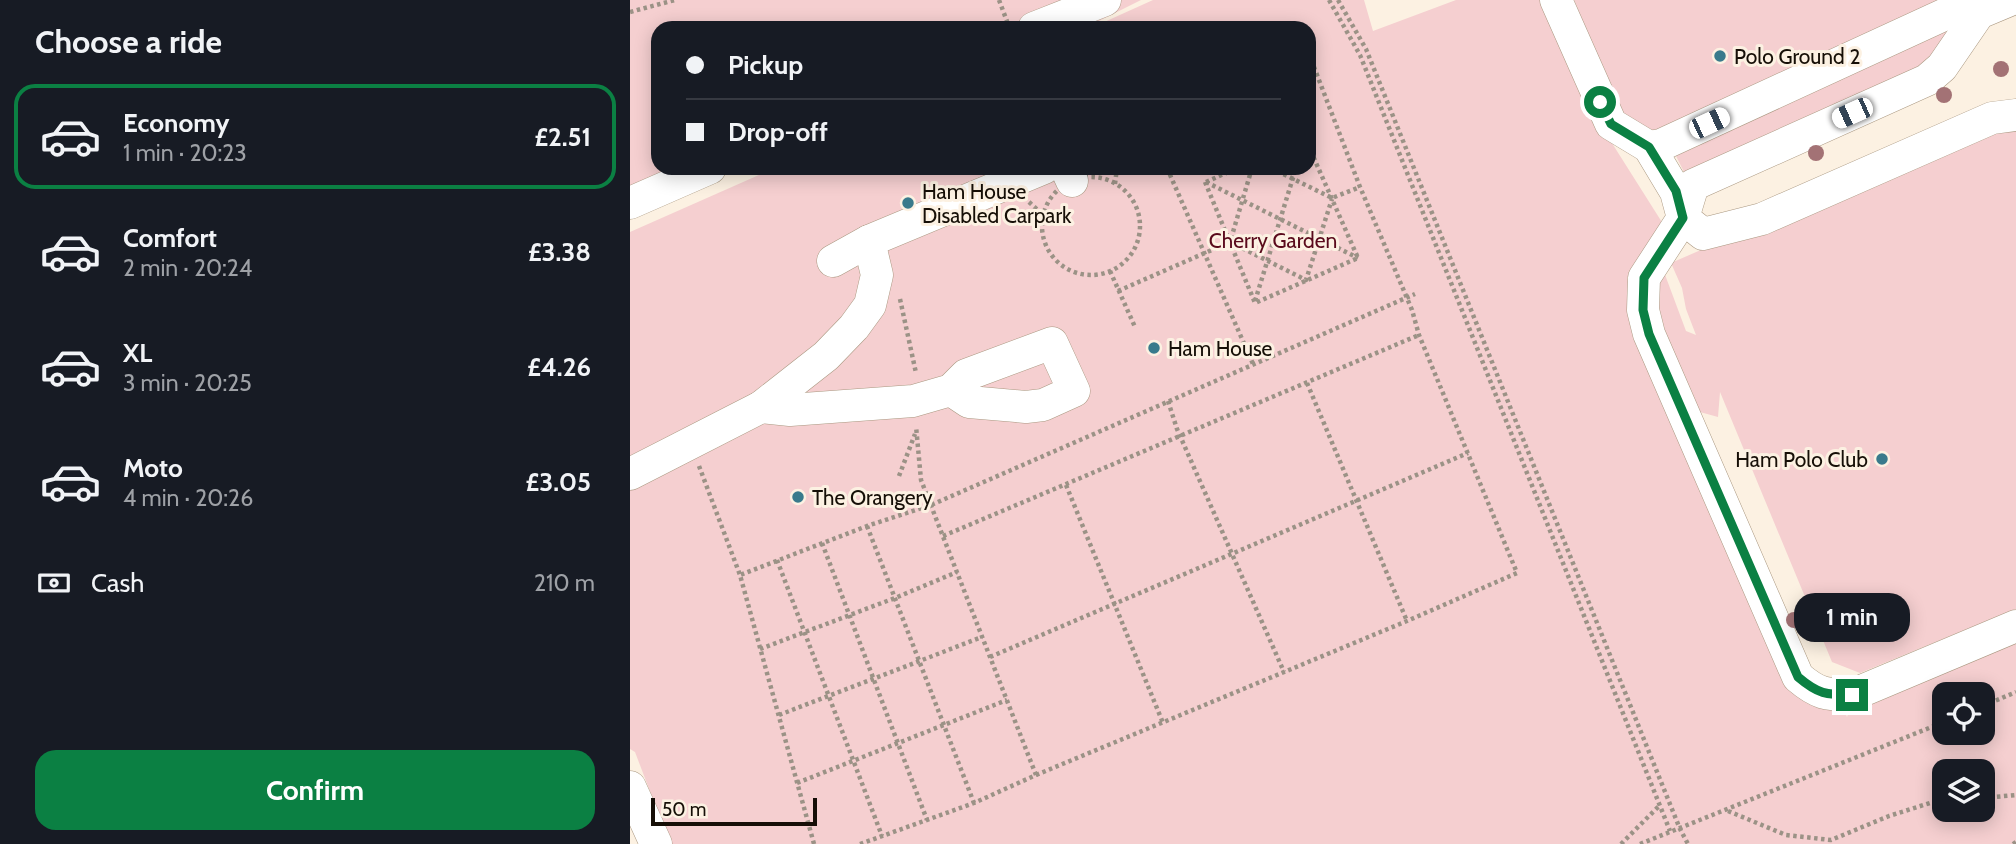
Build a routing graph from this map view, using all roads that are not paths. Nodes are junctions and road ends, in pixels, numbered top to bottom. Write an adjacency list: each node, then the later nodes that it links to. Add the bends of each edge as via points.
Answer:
1 (1105, 0): 5 (lane)
2 (1556, 0): 7 (lane, via 1611,124)
3 (1976, 0): 7 (lane)
4 (2010, 0): 11 (lane, via 1979,13 1927,80 1693,184)
5 (1052, 21)
6 (2016, 115): 11 (lane, via 1992,118 1762,219 1703,234)
7 (1649, 147): 11 (lane, via 1676,191)
8 (694, 175): 10 (lane)
9 (1053, 175): 12 (lane)
10 (630, 203)
11 (1683, 218): 17 (lane, via 1644,278 1643,310 1649,334 1798,677 1814,690 1852,695)
12 (869, 241): 13 (lane); 15 (lane, via 877,275 870,306 826,356)
13 (833, 261)
14 (951, 390): 15 (lane, via 917,410)
15 (761, 407): 16 (lane)
16 (630, 474)
17 (2016, 626)
18 (630, 787): 19 (lane)
19 (656, 844)

